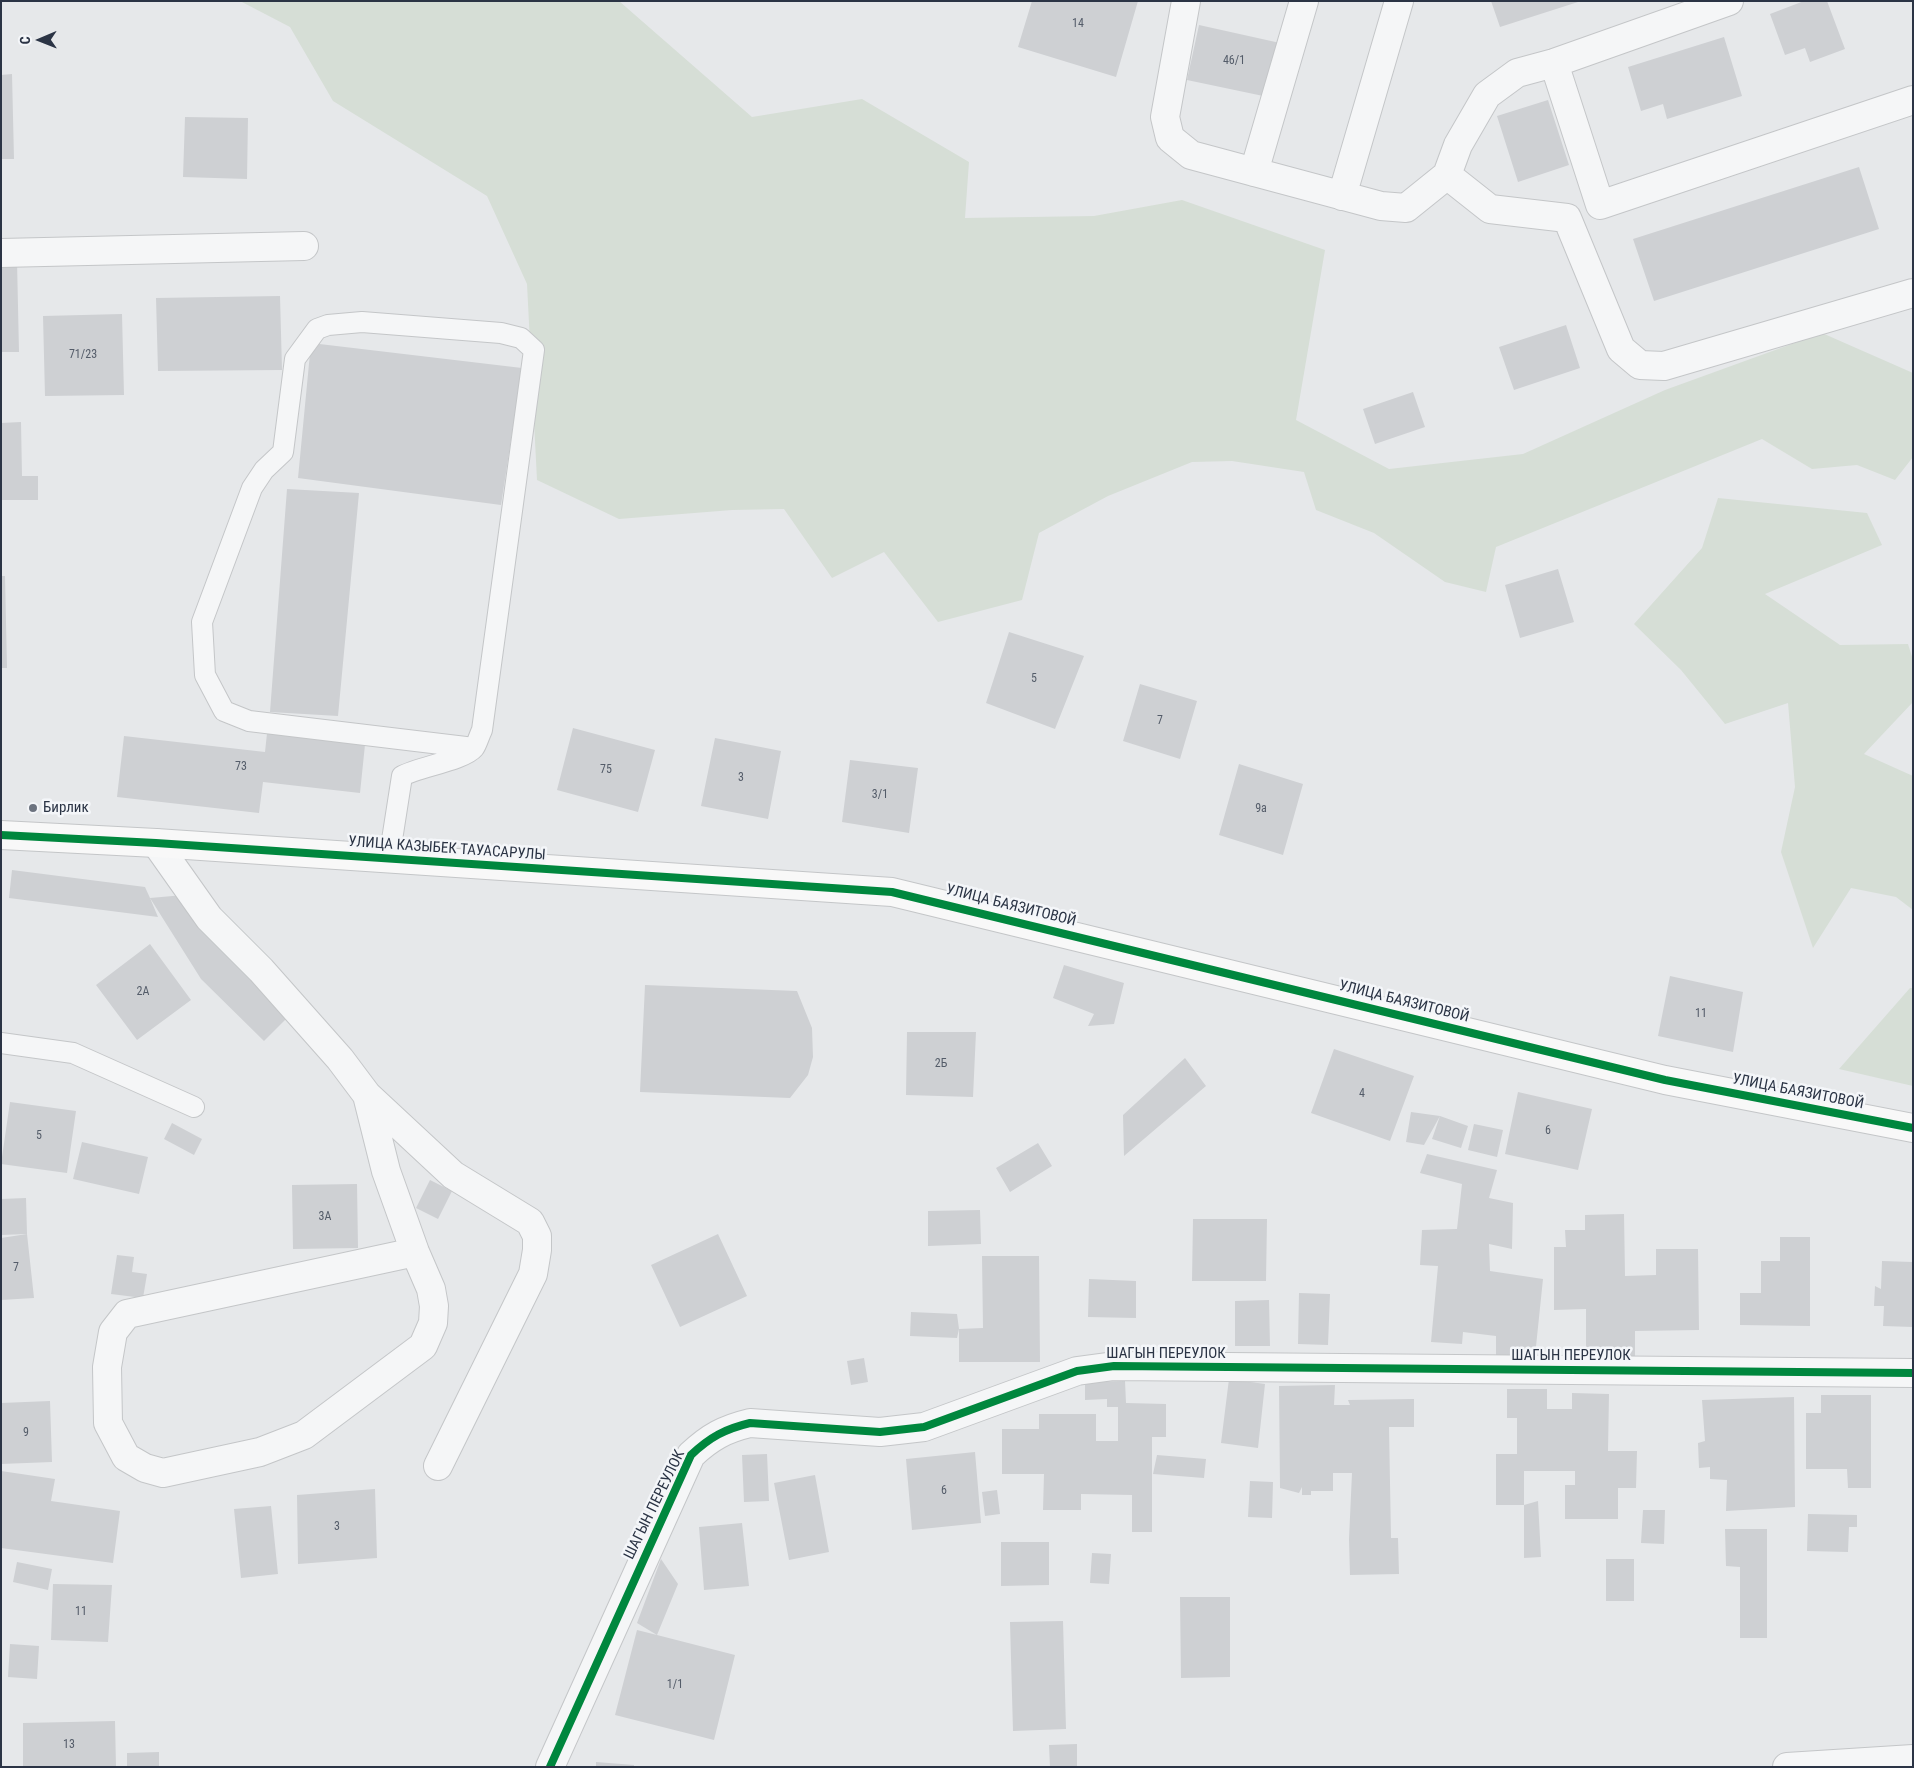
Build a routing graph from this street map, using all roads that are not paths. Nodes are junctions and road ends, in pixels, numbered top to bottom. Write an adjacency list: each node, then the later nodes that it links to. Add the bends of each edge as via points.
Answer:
1 (1186, 1): 7 (street, via 1164,117 1170,138 1191,155)
2 (1304, 1): 7 (street)
3 (1400, 1): 9 (street)
4 (1728, 1): 5 (street)
5 (1554, 63): 6 (street, via 1600,205); 8 (street, via 1517,73 1487,95 1458,145)
6 (1913, 100)
7 (1254, 172): 9 (street)
8 (1447, 175): 9 (street, via 1406,208 1381,206); 12 (street, via 1490,209 1567,218 1621,349 1640,365 1664,366)
9 (1342, 196)
10 (304, 246): 11 (street)
11 (1, 253)
12 (1913, 293)
13 (474, 748): 13 (lane, via 482,730 534,350 521,338 501,333 362,322 328,325 317,329 295,359 282,452 252,488 202,622 205,675 224,712 249,722); 16 (lane, via 465,755 412,770 402,776)
14 (1, 835): 15 (street, УЛИЦА КАЗЫБЕК ТАУАСАРУЛЫ)
15 (156, 844): 16 (street, УЛИЦА КАЗЫБЕК ТАУАСАРУЛЫ); 19 (street, via 209,918 268,978 340,1059)
16 (389, 858): 17 (street, УЛИЦА КАЗЫБЕК ТАУАСАРУЛЫ)
17 (892, 892): 21 (street, УЛИЦА БАЯЗИТОВОЙ, via 1665,1080)
18 (1, 1043): 20 (lane, via 73,1053)
19 (367, 1095): 22 (street, via 386,1171); 24 (street, via 453,1175 530,1222 537,1236 533,1274)
20 (194, 1107)
21 (1913, 1128)
22 (415, 1252): 22 (street, via 127,1314 113,1332 107,1367 108,1423 126,1456 145,1468 162,1473 260,1452 304,1435 423,1346 433,1323 434,1306)
23 (1913, 1373): 26 (street, ШАГЫН ПЕРЕУЛОК, via 1114,1366 1077,1371 924,1427 880,1432 750,1423 731,1427 705,1442 691,1455)
24 (438, 1466)
25 (1913, 1759): 27 (street)
26 (550, 1767)
27 (1788, 1767)

